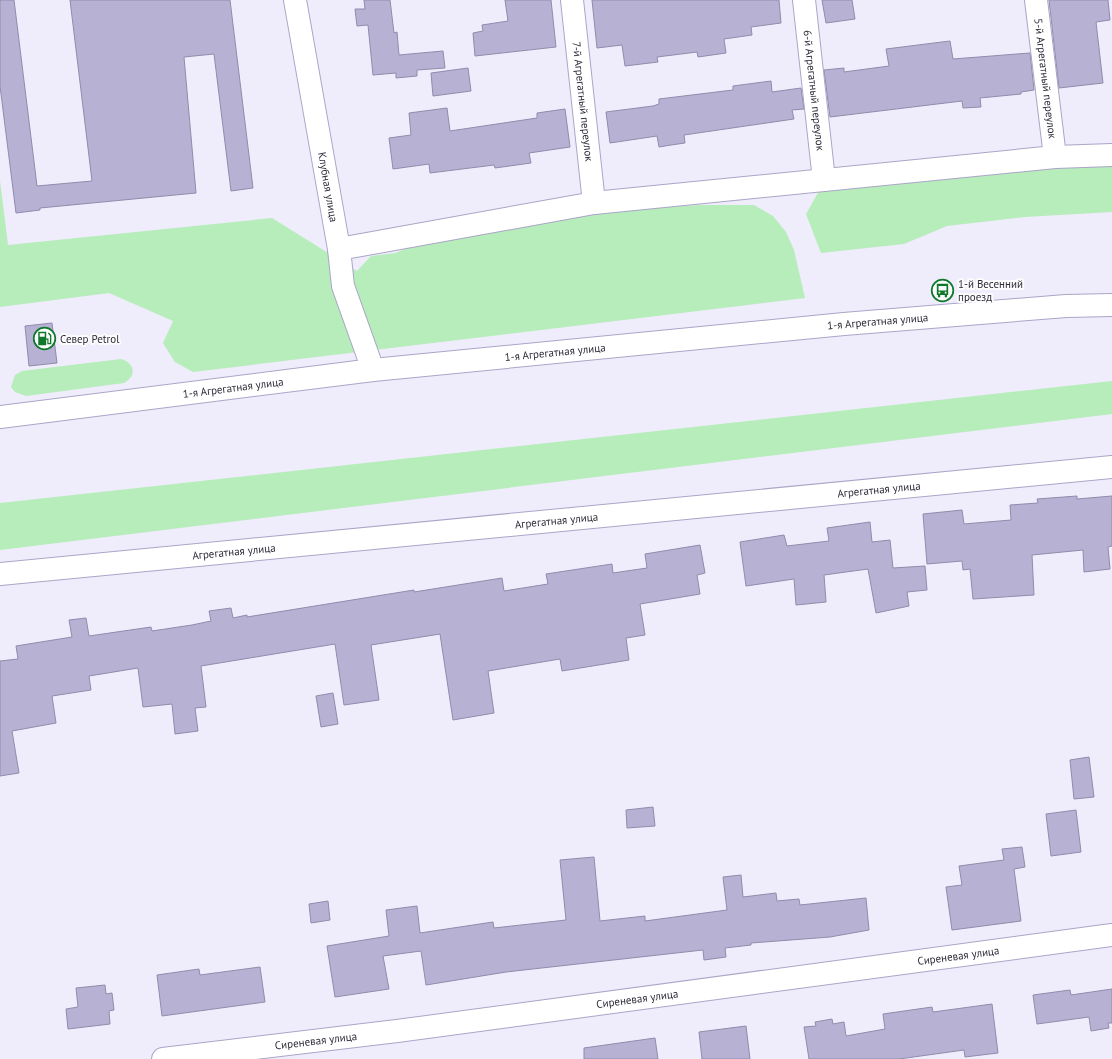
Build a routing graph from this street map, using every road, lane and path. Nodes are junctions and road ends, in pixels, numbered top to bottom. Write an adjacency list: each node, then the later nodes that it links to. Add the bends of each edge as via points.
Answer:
1 (295, 0): 9 (street, Клубная улица)
2 (572, 0): 8 (street, 7-й Агрегатный переулок)
3 (804, 0): 7 (street, 6-й Агрегатный переулок)
4 (1036, 0): 6 (street, 5-й Агрегатный переулок)
5 (1112, 155): 6 (street)
6 (1054, 157): 7 (street)
7 (824, 180): 8 (street)
8 (594, 203): 9 (street)
9 (339, 249): 11 (street, Клубная улица, via 343,286)
10 (1112, 305): 11 (street, 1-я Агрегатная улица, via 1066,306 844,324)
11 (372, 370): 12 (street, 1-я Агрегатная улица)
12 (0, 417)
13 (1112, 467): 14 (street, Агрегатная улица)
14 (0, 574)
15 (1112, 935): 16 (street, Сиреневая улица, via 397,1031)
16 (163, 1059)

